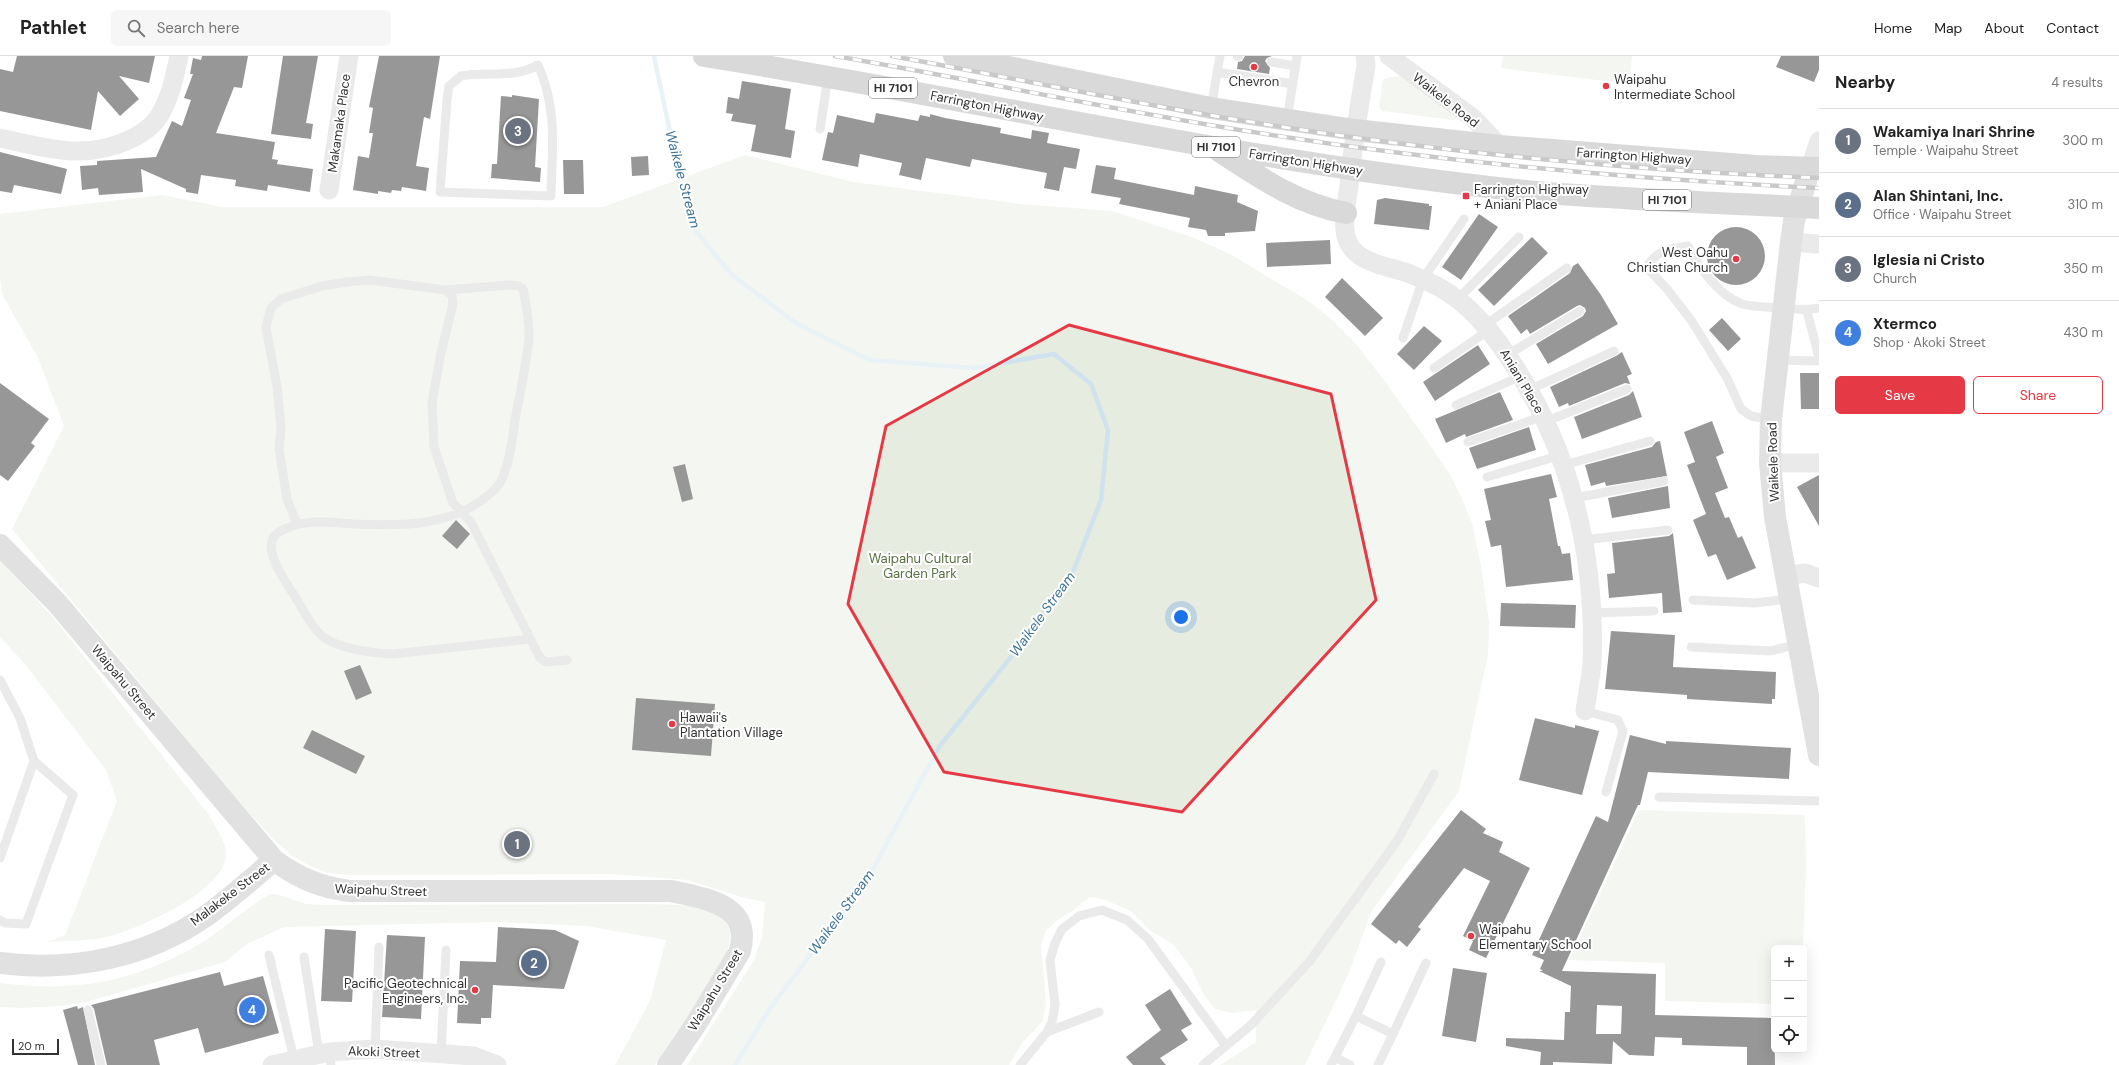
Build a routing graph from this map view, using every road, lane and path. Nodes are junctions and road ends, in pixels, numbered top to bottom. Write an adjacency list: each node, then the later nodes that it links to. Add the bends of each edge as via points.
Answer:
1 (179, 56): 19 (street, via 162,112 152,125 138,136 108,148 87,152 64,152)
2 (348, 56): 25 (street, Makamaka Place)
3 (705, 56): 13 (main road, Farrington Highway / HI 7101)
4 (954, 56): 15 (main road, Farrington Highway)
5 (1220, 56): 12 (lane)
6 (1297, 56): 11 (lane)
7 (1365, 56): 18 (street, via 1366,66)
8 (1390, 56): 21 (street, Waikele Road, via 1473,118)
9 (539, 60): 9 (lane, via 528,71 461,76 449,86 440,192 551,196 551,104)
10 (1271, 62): 11 (lane)
11 (1296, 66): 14 (lane)
12 (1217, 72): 14 (lane); 15 (lane)
13 (828, 75): 17 (lane); 22 (main road, Farrington Highway / HI 7101)
14 (1293, 84): 16 (lane)
15 (1211, 108): 16 (main road, Farrington Highway)
16 (1287, 120): 18 (main road, Farrington Highway)
17 (820, 129)
18 (1355, 130): 21 (main road, Farrington Highway); 24 (street, Aniani Place)
19 (0, 138)
20 (1819, 140): 23 (street)
21 (1500, 146): 23 (main road, Farrington Highway, via 1756,166)
22 (1213, 147): 24 (main road, Farrington Highway / HI 7101); 27 (main road, via 1272,186 1312,205)
23 (1814, 168): 26 (street, Waikele Road)
24 (1350, 169): 26 (main road, Farrington Highway / HI 7101, via 1537,192); 27 (street, Aniani Place)
25 (329, 190)
26 (1808, 207): 30 (street, Waikele Road)
27 (1346, 213): 33 (street, Aniani Place, via 1348,242 1354,250 1365,259)
28 (1464, 219): 33 (lane)
29 (1519, 238): 35 (lane)
30 (1791, 242): 31 (street); 36 (street, Waikele Road)
31 (1819, 244)
32 (1567, 268): 40 (lane)
33 (1423, 279): 35 (street, Aniani Place); 41 (lane)
34 (445, 290): 61 (lane, via 452,296 453,304 432,402 432,428 434,446 453,503); 61 (lane, via 459,287 519,286 523,289 529,338 509,460 500,483 492,492); 62 (lane, via 370,280 347,282 322,286 281,299 271,308 266,327 277,387 281,427 280,450 287,499)
35 (1458, 299): 40 (street, Aniani Place)
36 (1783, 308): 39 (lane); 45 (street, Waikele Road); 52 (lane, via 1741,304 1706,277 1688,246 1668,249 1653,256 1648,265 1649,270 1691,320 1727,378 1740,409 1751,416)
37 (1819, 308): 39 (lane)
38 (1580, 311): 43 (lane)
39 (1806, 311): 44 (lane)
40 (1487, 328): 43 (street, Aniani Place); 47 (lane)
41 (1403, 338)
42 (1614, 351): 48 (lane)
43 (1507, 355): 48 (street, Aniani Place)
44 (1819, 358)
45 (1777, 360): 46 (lane); 52 (street, Waikele Road)
46 (1819, 362)
47 (1434, 368)
48 (1525, 383): 50 (lane); 51 (street, Aniani Place)
49 (1627, 390): 51 (lane)
50 (1456, 405)
51 (1545, 418): 54 (lane); 55 (street, Aniani Place)
52 (1771, 420): 56 (street, Waikele Road)
53 (1650, 441): 55 (lane)
54 (1468, 442)
55 (1562, 460): 58 (lane); 60 (street, Aniani Place)
56 (1770, 463): 57 (street); 66 (street, Waikele Road, via 1775,517)
57 (1819, 463)
58 (1487, 476)
59 (1664, 481): 60 (lane)
60 (1575, 498): 64 (street, Aniani Place)
61 (463, 512): 62 (lane, via 443,520 399,524); 72 (lane, via 471,522)
62 (297, 524): 72 (lane, via 278,532 274,537 273,558 278,572 311,625 322,636 338,644 374,653 393,654)
63 (1668, 530): 64 (lane)
64 (1584, 540): 71 (street, Aniani Place)
65 (0, 545): 85 (street, Waipahu Street, via 57,603)
66 (1785, 576): 67 (street, via 1805,573); 68 (street, Waikele Road)
67 (1819, 578)
68 (1789, 599): 69 (lane, via 1755,603); 73 (street, Waikele Road)
69 (1693, 600)
70 (1654, 611): 71 (lane)
71 (1591, 613): 77 (street, Aniani Place, via 1592,664)
72 (530, 639): 75 (lane, via 540,658 546,662)
73 (1798, 644): 74 (lane, via 1770,651); 78 (street, Waikele Road)
74 (1692, 647)
75 (567, 660)
76 (0, 680): 79 (lane, via 20,718)
77 (1585, 711): 81 (lane, via 1618,720 1622,731)
78 (1819, 755)
79 (34, 761): 84 (lane); 86 (lane, via 73,795 26,924 5,923)
80 (1434, 774): 99 (lane, via 1397,841 1309,962 1251,1025)
81 (1606, 792)
82 (1659, 797): 83 (lane)
83 (1819, 801)
84 (0, 858)
85 (274, 860): 92 (street, Malakeke Street, via 205,916 163,940 132,953 99,961 57,966); 108 (street, Waipahu Street, via 308,882 349,891 671,891 706,899 727,908 742,927 740,951)
86 (0, 920)
87 (379, 947): 100 (lane)
88 (446, 950): 101 (lane)
89 (269, 955): 103 (lane)
90 (304, 957): 102 (lane)
91 (1380, 962): 96 (lane)
92 (0, 963)
93 (1426, 963): 98 (lane)
94 (88, 1010): 105 (lane)
95 (1099, 1012): 97 (lane)
96 (1356, 1016): 98 (lane); 104 (lane)
97 (1048, 1032): 99 (lane, via 1055,1005 1050,960 1054,943 1062,929 1079,916 1102,910 1127,920 1148,939); 109 (lane)
98 (1393, 1034): 112 (lane)
99 (1226, 1046): 110 (lane)
100 (374, 1049): 101 (street, Akoki Street); 102 (street, Akoki Street)
101 (441, 1054): 107 (street, Akoki Street, via 473,1056)
102 (327, 1057): 103 (street, Akoki Street)
103 (294, 1059): 106 (street, Akoki Street)
104 (1333, 1061): 111 (lane)
105 (101, 1065)
106 (272, 1065)
107 (497, 1065)
108 (668, 1065)
109 (1020, 1065)
110 (1203, 1065)
111 (1350, 1065)
112 (1378, 1065)

